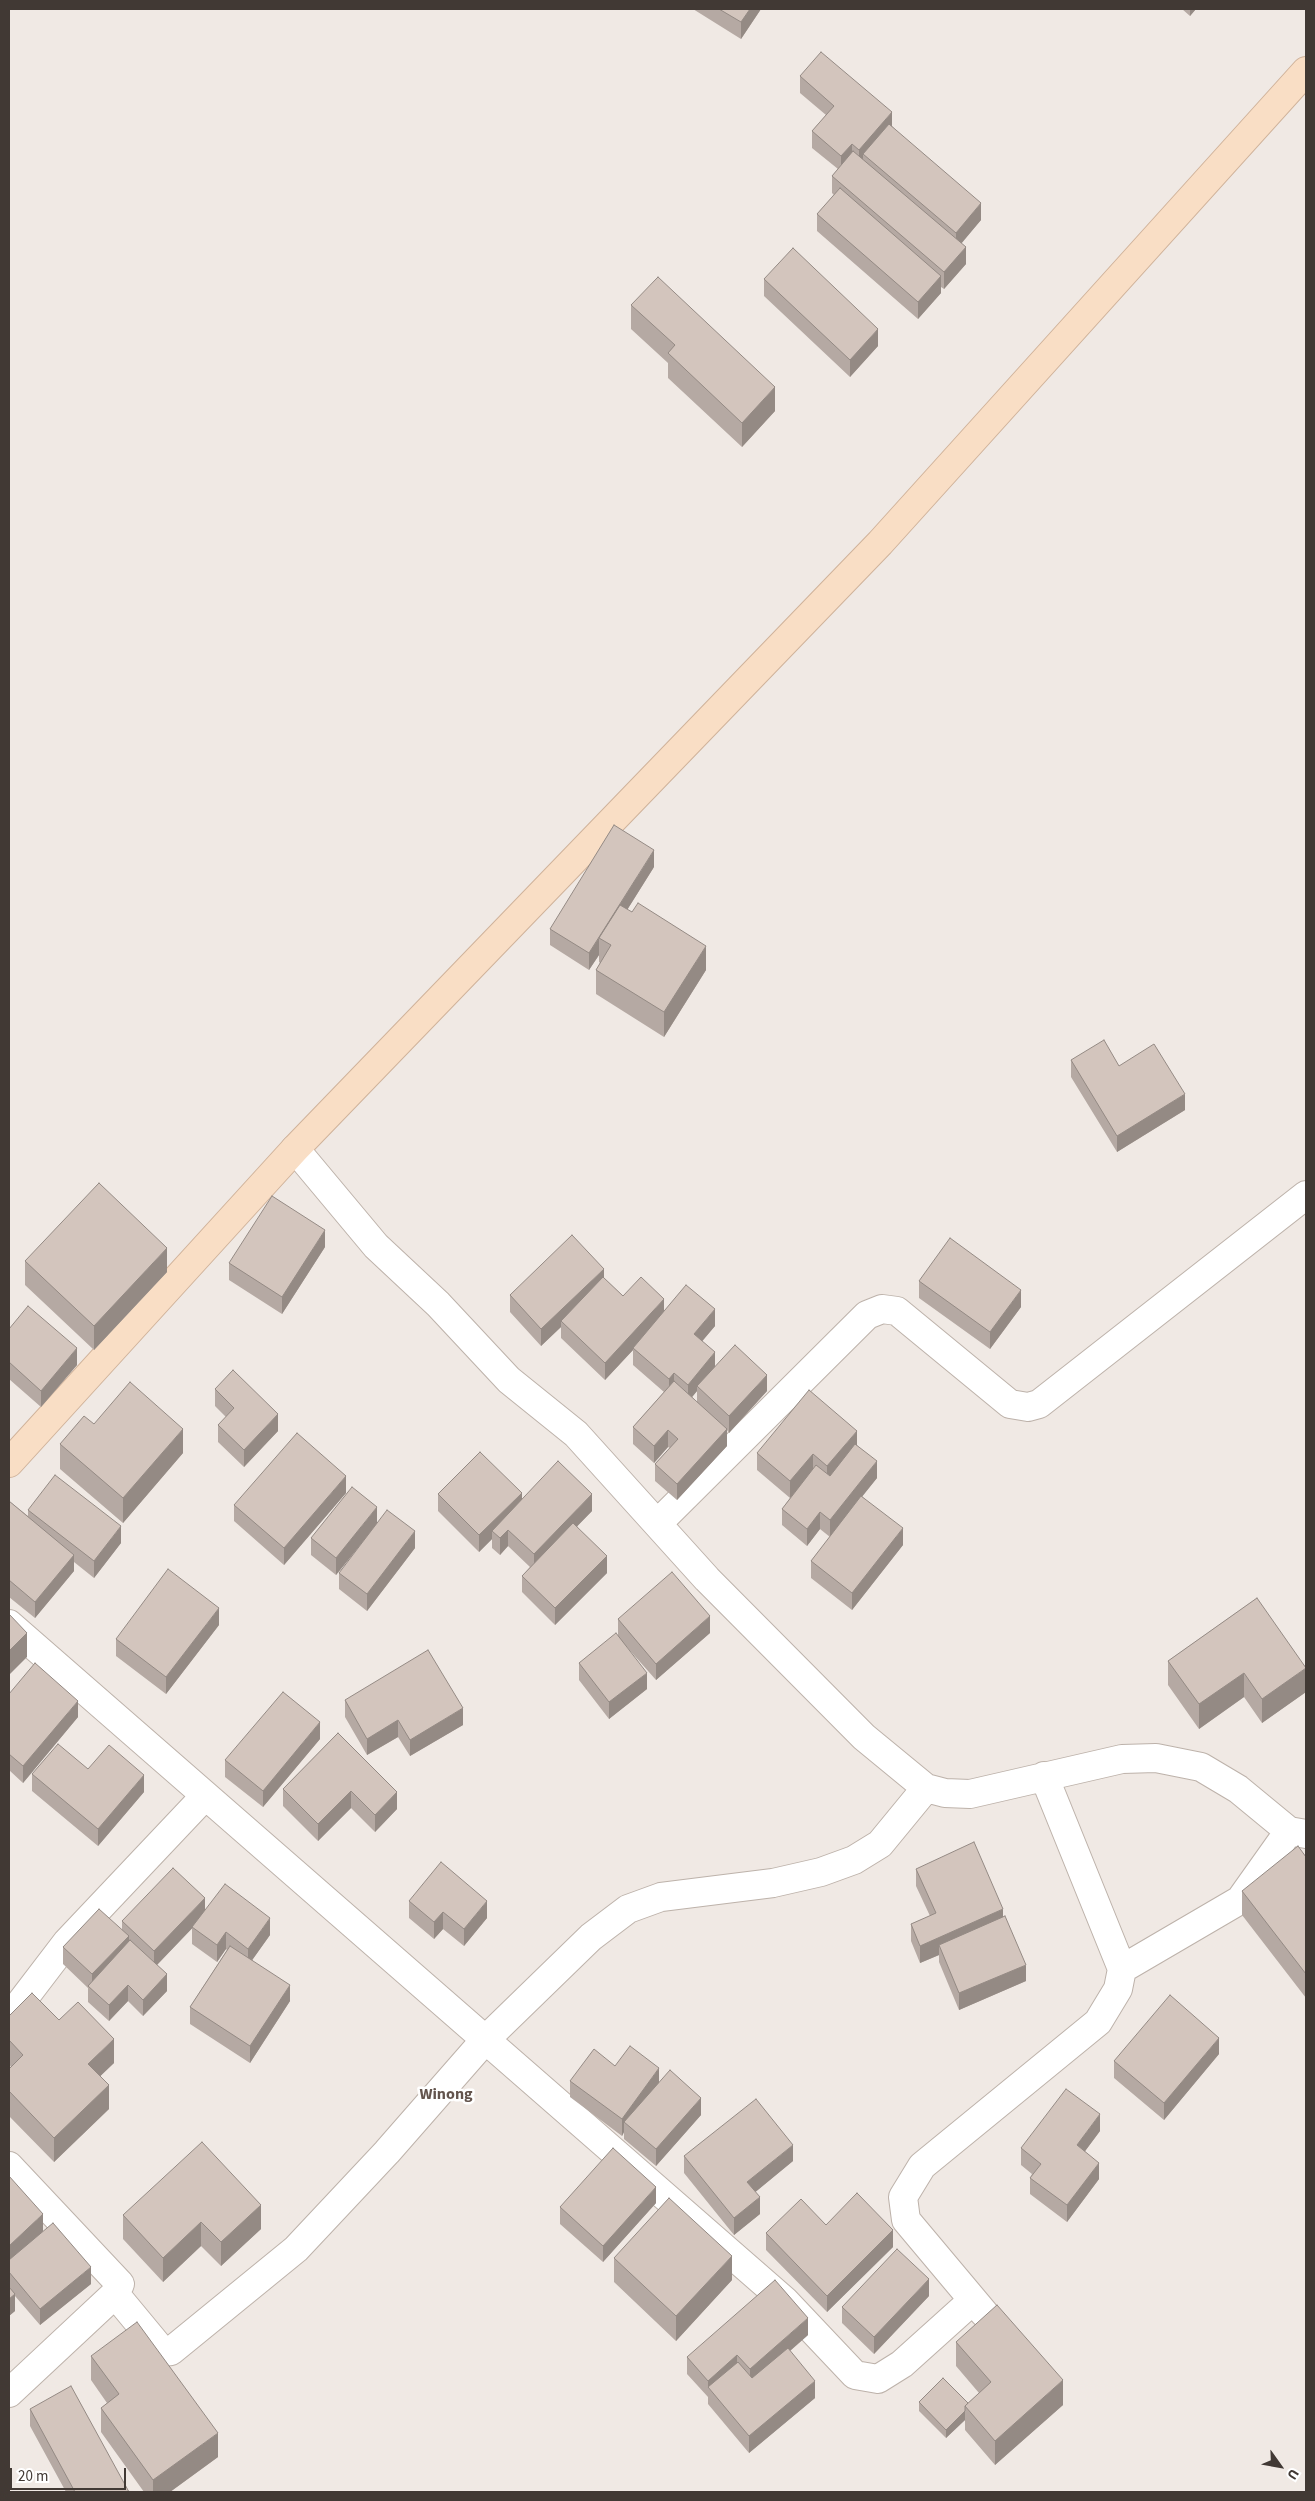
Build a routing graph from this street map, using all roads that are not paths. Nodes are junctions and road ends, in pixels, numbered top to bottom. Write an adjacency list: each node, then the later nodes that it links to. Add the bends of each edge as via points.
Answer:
1 (1306, 70): 2 (street, via 880,543)
2 (295, 1149): 4 (street); 5 (street, via 376,1246 438,1304 509,1380 576,1434)
3 (1306, 1195): 5 (street, via 1040,1404 1028,1407 1010,1404 897,1311 882,1309 867,1315)
4 (9, 1463)
5 (658, 1523): 8 (street, via 707,1580 864,1737)
6 (9, 1624): 9 (street)
7 (1044, 1776): 8 (street, via 970,1794); 10 (street, via 1122,1759 1156,1758 1201,1767 1238,1789); 11 (street)
8 (926, 1788): 13 (street, via 880,1844 854,1860 821,1872 773,1883 661,1897 628,1910 591,1937)
9 (205, 1796): 12 (street, via 67,1942); 13 (street)
10 (1298, 1833): 11 (street, via 1240,1900)
11 (1122, 1969): 16 (street, via 1118,1989 1098,2022 922,2166 903,2197 906,2220)
12 (9, 2018)
13 (485, 2040): 15 (street, via 388,2152 296,2249 171,2350 162,2352); 16 (street, via 785,2300 855,2375 878,2379 902,2364)
14 (9, 2166): 15 (street, via 120,2284)
15 (115, 2294): 18 (street)
16 (972, 2301): 17 (street)
17 (1005, 2334)
18 (9, 2393)

